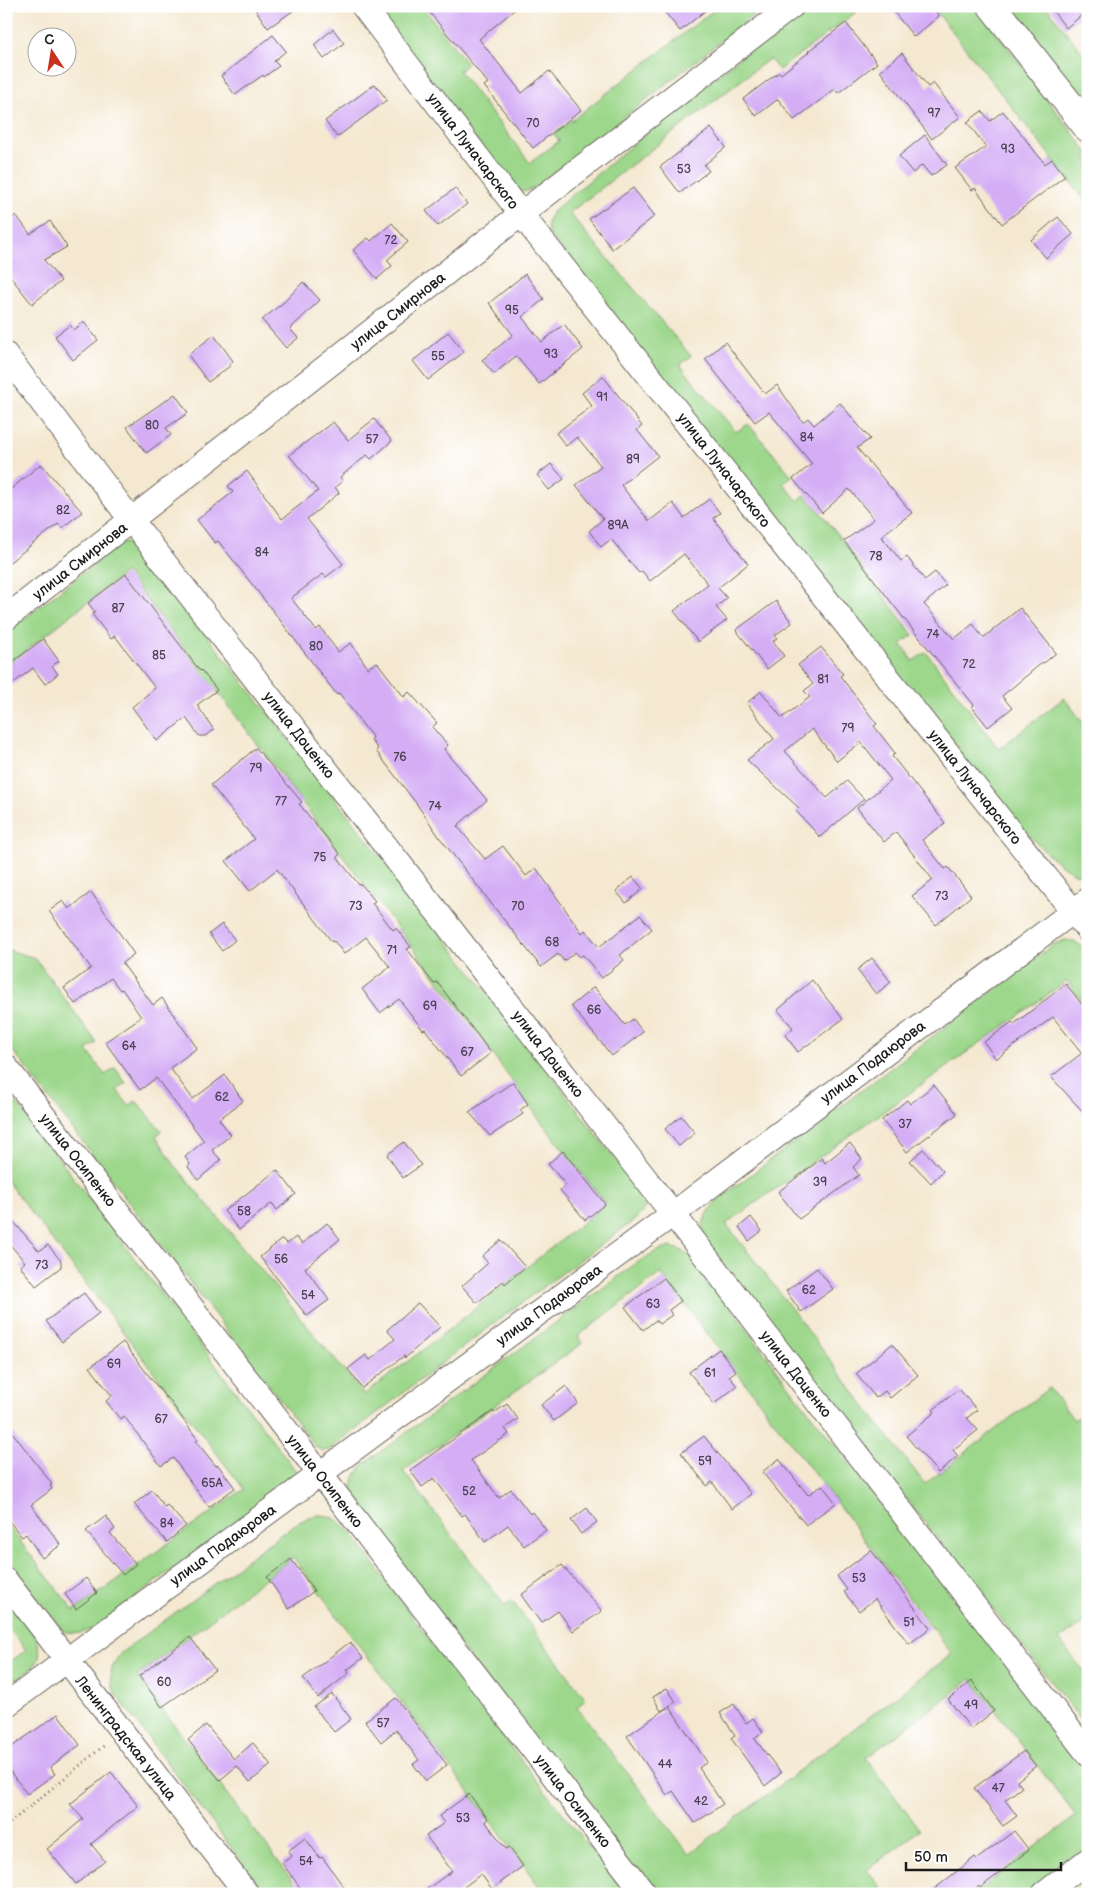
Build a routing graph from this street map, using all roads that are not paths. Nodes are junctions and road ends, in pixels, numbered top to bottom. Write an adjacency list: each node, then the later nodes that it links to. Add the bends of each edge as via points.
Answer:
1 (363, 6): 5 (street, улица Луначарского)
2 (792, 6): 5 (street, улица Смирнова)
3 (992, 6): 4 (street)
4 (1088, 128)
5 (521, 214): 7 (street, улица Смирнова); 9 (street, улица Луначарского)
6 (6, 355): 7 (street, улица Доценко)
7 (132, 521): 8 (street, улица Смирнова); 12 (street, улица Доценко)
8 (6, 618)
9 (1080, 905): 10 (street, улица Луначарского); 12 (street, улица Подаюрова)
10 (1088, 930)
11 (6, 1067): 13 (street, улица Осипенко)
12 (673, 1214): 13 (street, улица Подаюрова); 17 (street, улица Доценко)
13 (320, 1474): 15 (street, улица Подаюрова); 20 (street, улица Осипенко)
14 (6, 1581): 15 (street, Ленинградская улица)
15 (67, 1660): 16 (street, улица Подаюрова); 19 (street, Ленинградская улица)
16 (6, 1705)
17 (1088, 1754)
18 (1088, 1860): 21 (street)
19 (247, 1894)
20 (645, 1894)
21 (1044, 1894)

